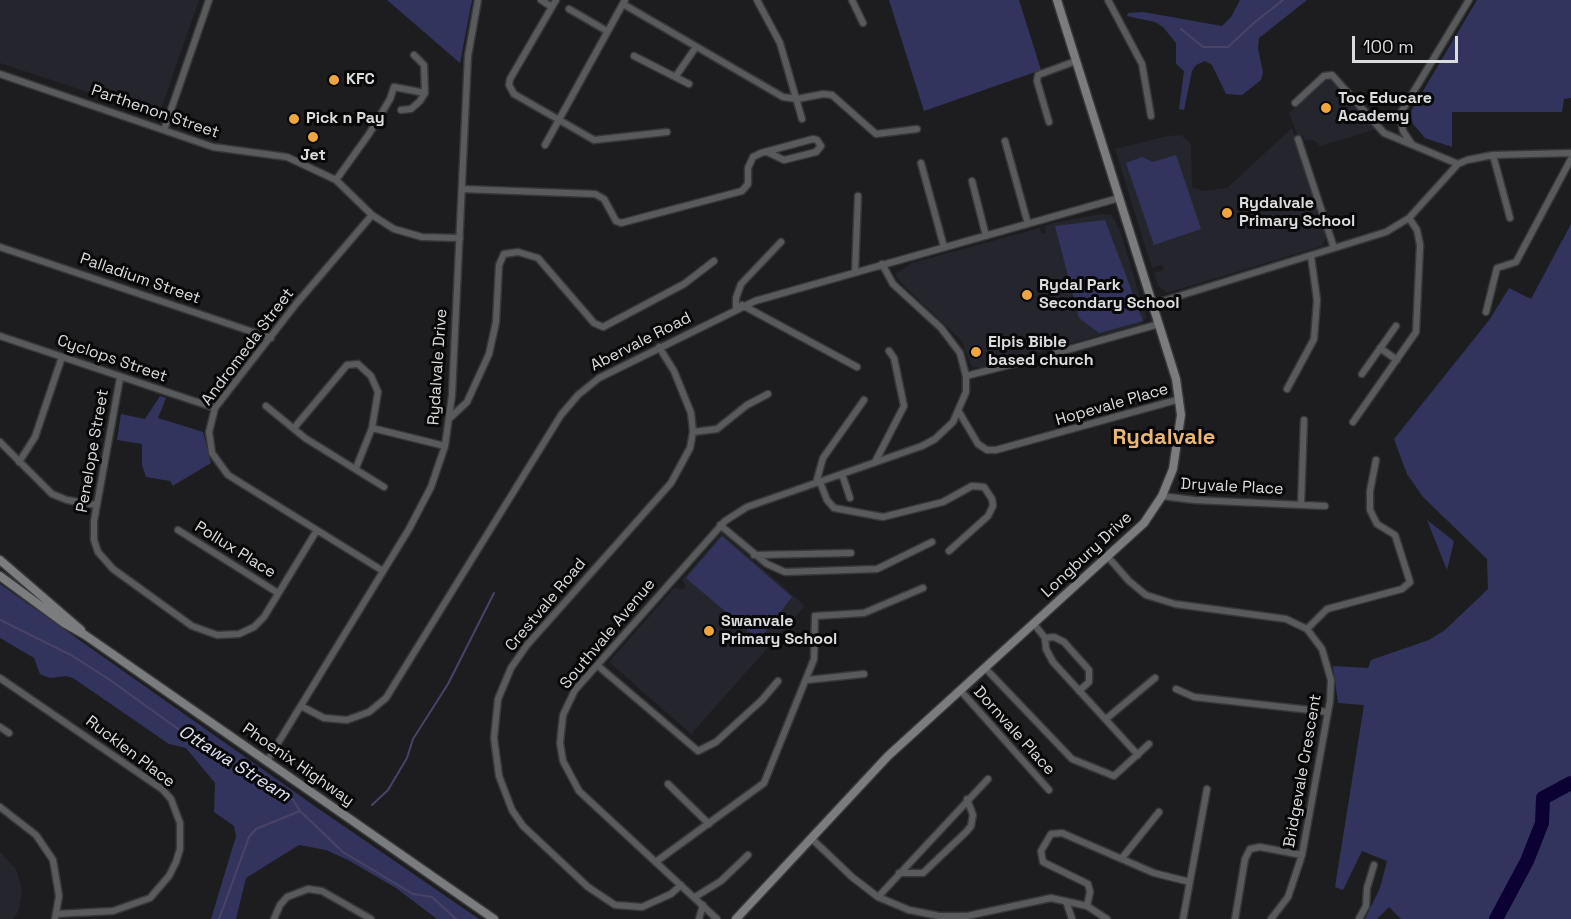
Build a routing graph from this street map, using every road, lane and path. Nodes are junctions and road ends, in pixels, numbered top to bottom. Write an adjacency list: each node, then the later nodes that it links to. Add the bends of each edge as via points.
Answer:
1 (209, 0): 33 (street)
2 (478, 0): 47 (street, Rydalvale Drive, via 468,56)
3 (541, 0): 11 (street)
4 (556, 0): 11 (street)
5 (757, 0): 22 (street, via 780,43)
6 (852, 0): 13 (street)
7 (1058, 0): 18 (street, Longbury Drive)
8 (1108, 0): 28 (street, via 1142,64)
9 (1469, 0): 37 (street, via 1400,114 1403,131)
10 (624, 2): 14 (street); 15 (street)
11 (552, 7): 30 (street, via 509,85 513,94)
12 (569, 9): 14 (street)
13 (863, 23)
14 (607, 32): 30 (street)
15 (696, 47): 20 (street); 24 (street)
16 (414, 56): 23 (street, via 424,65)
17 (634, 56): 20 (street)
18 (1076, 61): 31 (street, via 1036,78); 49 (street, Longbury Drive)
19 (0, 74): 33 (street, Parthenon Street)
20 (676, 76): 21 (street)
21 (689, 84)
22 (794, 85): 24 (street); 25 (street)
23 (425, 93): 27 (street, via 411,109); 45 (street, via 394,87 369,134)
24 (783, 97): 25 (street)
25 (797, 99): 29 (street); 32 (street, via 832,95 876,134)
26 (1295, 103): 37 (street, via 1324,76 1332,75 1384,133)
27 (401, 110)
28 (1151, 116)
29 (802, 119)
30 (557, 120): 34 (street, via 594,141); 38 (street)
31 (1049, 122)
32 (917, 129)
33 (164, 130): 45 (street, Parthenon Street, via 224,150 287,157)
34 (667, 132)
35 (1299, 139): 59 (street)
36 (1005, 141): 53 (street)
37 (1411, 144): 44 (street)
38 (545, 145)
39 (766, 152): 39 (street, via 813,139 821,146 816,152 784,160); 47 (street, via 753,156 748,184 742,191 621,222 616,221 604,199 595,194)
40 (1571, 153): 41 (street)
41 (1493, 155): 44 (street); 52 (street)
42 (1571, 159): 66 (street, via 1516,262 1497,268)
43 (921, 164): 58 (street)
44 (1458, 164): 51 (street)
45 (336, 180): 50 (street, Parthenon Street)
46 (972, 182): 54 (street)
47 (462, 189): 55 (street, Rydalvale Drive)
48 (858, 196): 63 (street)
49 (1119, 198): 53 (street, Abervale Road); 64 (street, Longbury Drive)
50 (372, 215): 55 (street, Parthenon Street, via 409,233); 70 (street, Andromeda Street)
51 (1409, 218): 59 (street, via 1386,232); 77 (street, via 1420,245 1418,325)
52 (1510, 218)
53 (1028, 224): 54 (street, Abervale Road)
54 (986, 236): 58 (street, Abervale Road)
55 (460, 238): 89 (street, Rydalvale Drive)
56 (781, 242): 65 (street, via 741,284 736,298)
57 (0, 247): 70 (street, Palladium Street)
58 (944, 247): 62 (street, Abervale Road)
59 (1334, 248): 60 (street)
60 (1311, 256): 64 (street); 82 (street, via 1317,300 1314,339)
61 (714, 261): 89 (street, via 684,284 603,327 594,323 538,258 518,252 504,254 489,354 467,402)
62 (882, 264): 63 (street, Abervale Road); 80 (street, Southvale Avenue, via 893,284 951,338 960,352)
63 (855, 272): 65 (street, Abervale Road)
64 (1153, 304): 67 (street, Longbury Drive)
65 (739, 307): 71 (street, Abervale Road); 78 (street)
66 (1486, 312)
67 (1160, 324): 74 (street); 84 (street, Longbury Drive)
68 (1396, 326): 72 (street)
69 (0, 336): 75 (street, Cyclops Street)
70 (271, 338): 87 (street, Andromeda Street)
71 (659, 347): 94 (street, Crestvale Road, via 682,390); 136 (street, Abervale Road, via 599,378 567,406 386,698 369,712 347,720 324,718)
72 (1380, 348): 77 (street); 79 (street)
73 (888, 351): 99 (street, via 894,358 904,406)
74 (1056, 353)
75 (62, 357): 81 (street, Cyclops Street); 98 (street, via 35,437)
76 (1029, 360): 80 (street)
77 (1397, 360): 91 (street)
78 (857, 367)
79 (1362, 374)
80 (966, 376): 88 (street, Southvale Avenue, via 966,392)
81 (120, 378): 87 (street, Cyclops Street); 106 (street, Penelope Street)
82 (1287, 389)
83 (768, 394): 94 (street, via 717,429)
84 (1180, 399): 88 (street, Hopevale Place, via 996,450 978,444); 104 (street, Longbury Drive, via 1177,453)
85 (864, 400): 102 (street, via 823,458)
86 (266, 406): 92 (street)
87 (215, 408): 111 (street, Andromeda Street, via 209,432 218,465)
88 (959, 412): 99 (street, Southvale Avenue, via 935,439)
89 (450, 418): 96 (street, Rydalvale Drive)
90 (1304, 420): 107 (street, Dryvale Place)
91 (1353, 422)
92 (294, 428): 93 (street, via 351,363 367,372 376,387); 100 (street)
93 (372, 428): 96 (street); 100 (street)
94 (693, 432): 160 (street, Crestvale Road, via 687,456 671,483 527,645 504,683 494,730 499,776 512,810 523,826 588,887 615,905 642,907)
95 (0, 442): 98 (street)
96 (445, 446): 118 (street, Rydalvale Drive, via 424,502)
97 (1376, 460): 123 (street, via 1370,510 1377,524 1395,535 1410,582 1402,589 1327,609)
98 (18, 462): 106 (street, via 52,494)
99 (874, 462): 101 (street, Southvale Avenue)
100 (356, 468): 103 (street)
101 (842, 474): 102 (street, Southvale Avenue); 105 (street)
102 (818, 483): 109 (street, Southvale Avenue, via 747,507); 113 (street, via 834,508 883,517 943,502 972,486 984,487 993,506 988,516)
103 (384, 487)
104 (1162, 496): 107 (street, Dryvale Place); 116 (street, Longbury Drive, via 1144,523)
105 (850, 498)
106 (96, 505): 121 (street, Penelope Street, via 94,540 105,561 192,626 217,635 239,634 264,617)
107 (1301, 505): 108 (street, Dryvale Place)
108 (1325, 506)
109 (720, 525): 115 (street); 126 (street, Southvale Avenue)
110 (178, 530): 121 (street, Pollux Place)
111 (317, 530): 118 (street, Andromeda Street); 121 (street, Penelope Street)
112 (932, 542): 115 (street, via 884,566 863,571 785,572)
113 (949, 551)
114 (851, 553): 115 (street)
115 (754, 555)
116 (1108, 557): 122 (street, Longbury Drive); 123 (street, via 1136,589 1159,600 1272,615)
117 (0, 560): 124 (street, Phoenix Highway)
118 (383, 572): 136 (street, Rydalvale Drive)
119 (0, 576): 124 (street, Phoenix Highway)
120 (923, 588): 131 (street, via 864,613 818,615 814,622 816,646)
121 (278, 593)
122 (1034, 624): 125 (street); 127 (street, Longbury Drive)
123 (1306, 629): 137 (street, Bridgevale Crescent, via 1329,665)
124 (86, 635): 143 (street, Phoenix Highway)
125 (1045, 638): 135 (street, via 1048,654); 135 (street, via 1064,642 1089,670 1089,681)
126 (597, 665): 132 (street, via 698,751 716,742); 156 (street, Southvale Avenue, via 575,690 563,715 563,761 579,791)
127 (985, 668): 134 (street, Longbury Drive); 142 (street, via 1072,759 1114,776)
128 (864, 674): 131 (street)
129 (0, 678): 166 (street, Rucklen Place, via 162,789 176,810 180,849 169,876 150,898)
130 (1155, 678): 138 (street)
131 (807, 680): 151 (street, via 764,783)
132 (778, 681)
133 (1176, 689): 137 (street, via 1194,697)
134 (960, 690): 147 (street, Dornvale Place); 152 (street, Longbury Drive, via 888,756)
135 (1079, 691): 138 (street)
136 (301, 706): 143 (street, Rydalvale Drive)
137 (1328, 712): 154 (street, Bridgevale Crescent)
138 (1106, 719): 142 (street)
139 (0, 727): 140 (street)
140 (9, 733)
141 (1149, 744): 142 (street)
142 (1138, 755)
143 (267, 761): 171 (street, Phoenix Highway)
144 (988, 779): 148 (street)
145 (668, 784): 151 (street)
146 (1207, 789): 159 (street)
147 (1049, 790)
148 (967, 800): 158 (street); 158 (street, via 973,815 966,832 922,873)
149 (0, 807): 167 (street, via 30,828 52,860 57,877)
150 (1159, 812): 155 (street)
151 (709, 824): 156 (street)
152 (812, 838): 162 (street); 174 (street, Longbury Drive)
153 (748, 855): 161 (street, via 721,881)
154 (1302, 855): 178 (street, via 1260,847 1250,849); 179 (street, Bridgevale Crescent, via 1288,897)
155 (1122, 858): 159 (street, via 1160,875); 165 (street, via 1062,833 1047,838 1041,851 1043,862 1088,884)
156 (657, 861): 160 (street, Southvale Avenue)
157 (1374, 865): 180 (street, via 1366,906)
158 (899, 873): 162 (street)
159 (1190, 882): 177 (street)
160 (681, 885): 161 (street, Southvale Avenue)
161 (695, 897): 164 (street, Southvale Avenue)
162 (878, 897): 163 (street, via 909,910 952,917 1040,898)
163 (1066, 901): 165 (street); 175 (street)
164 (703, 905): 172 (street); 173 (street, Southvale Avenue)
165 (1087, 906): 176 (street)
166 (113, 911): 167 (street, Rucklen Place); 168 (street)
167 (56, 917)
168 (114, 919)
169 (274, 919): 170 (street, via 287,897 308,890 322,891)
170 (371, 919)
171 (494, 919)
172 (699, 919)
173 (717, 919)
174 (736, 919)
175 (1072, 919)
176 (1107, 919)
177 (1183, 919)
178 (1235, 919)
179 (1271, 919)
180 (1359, 919)

